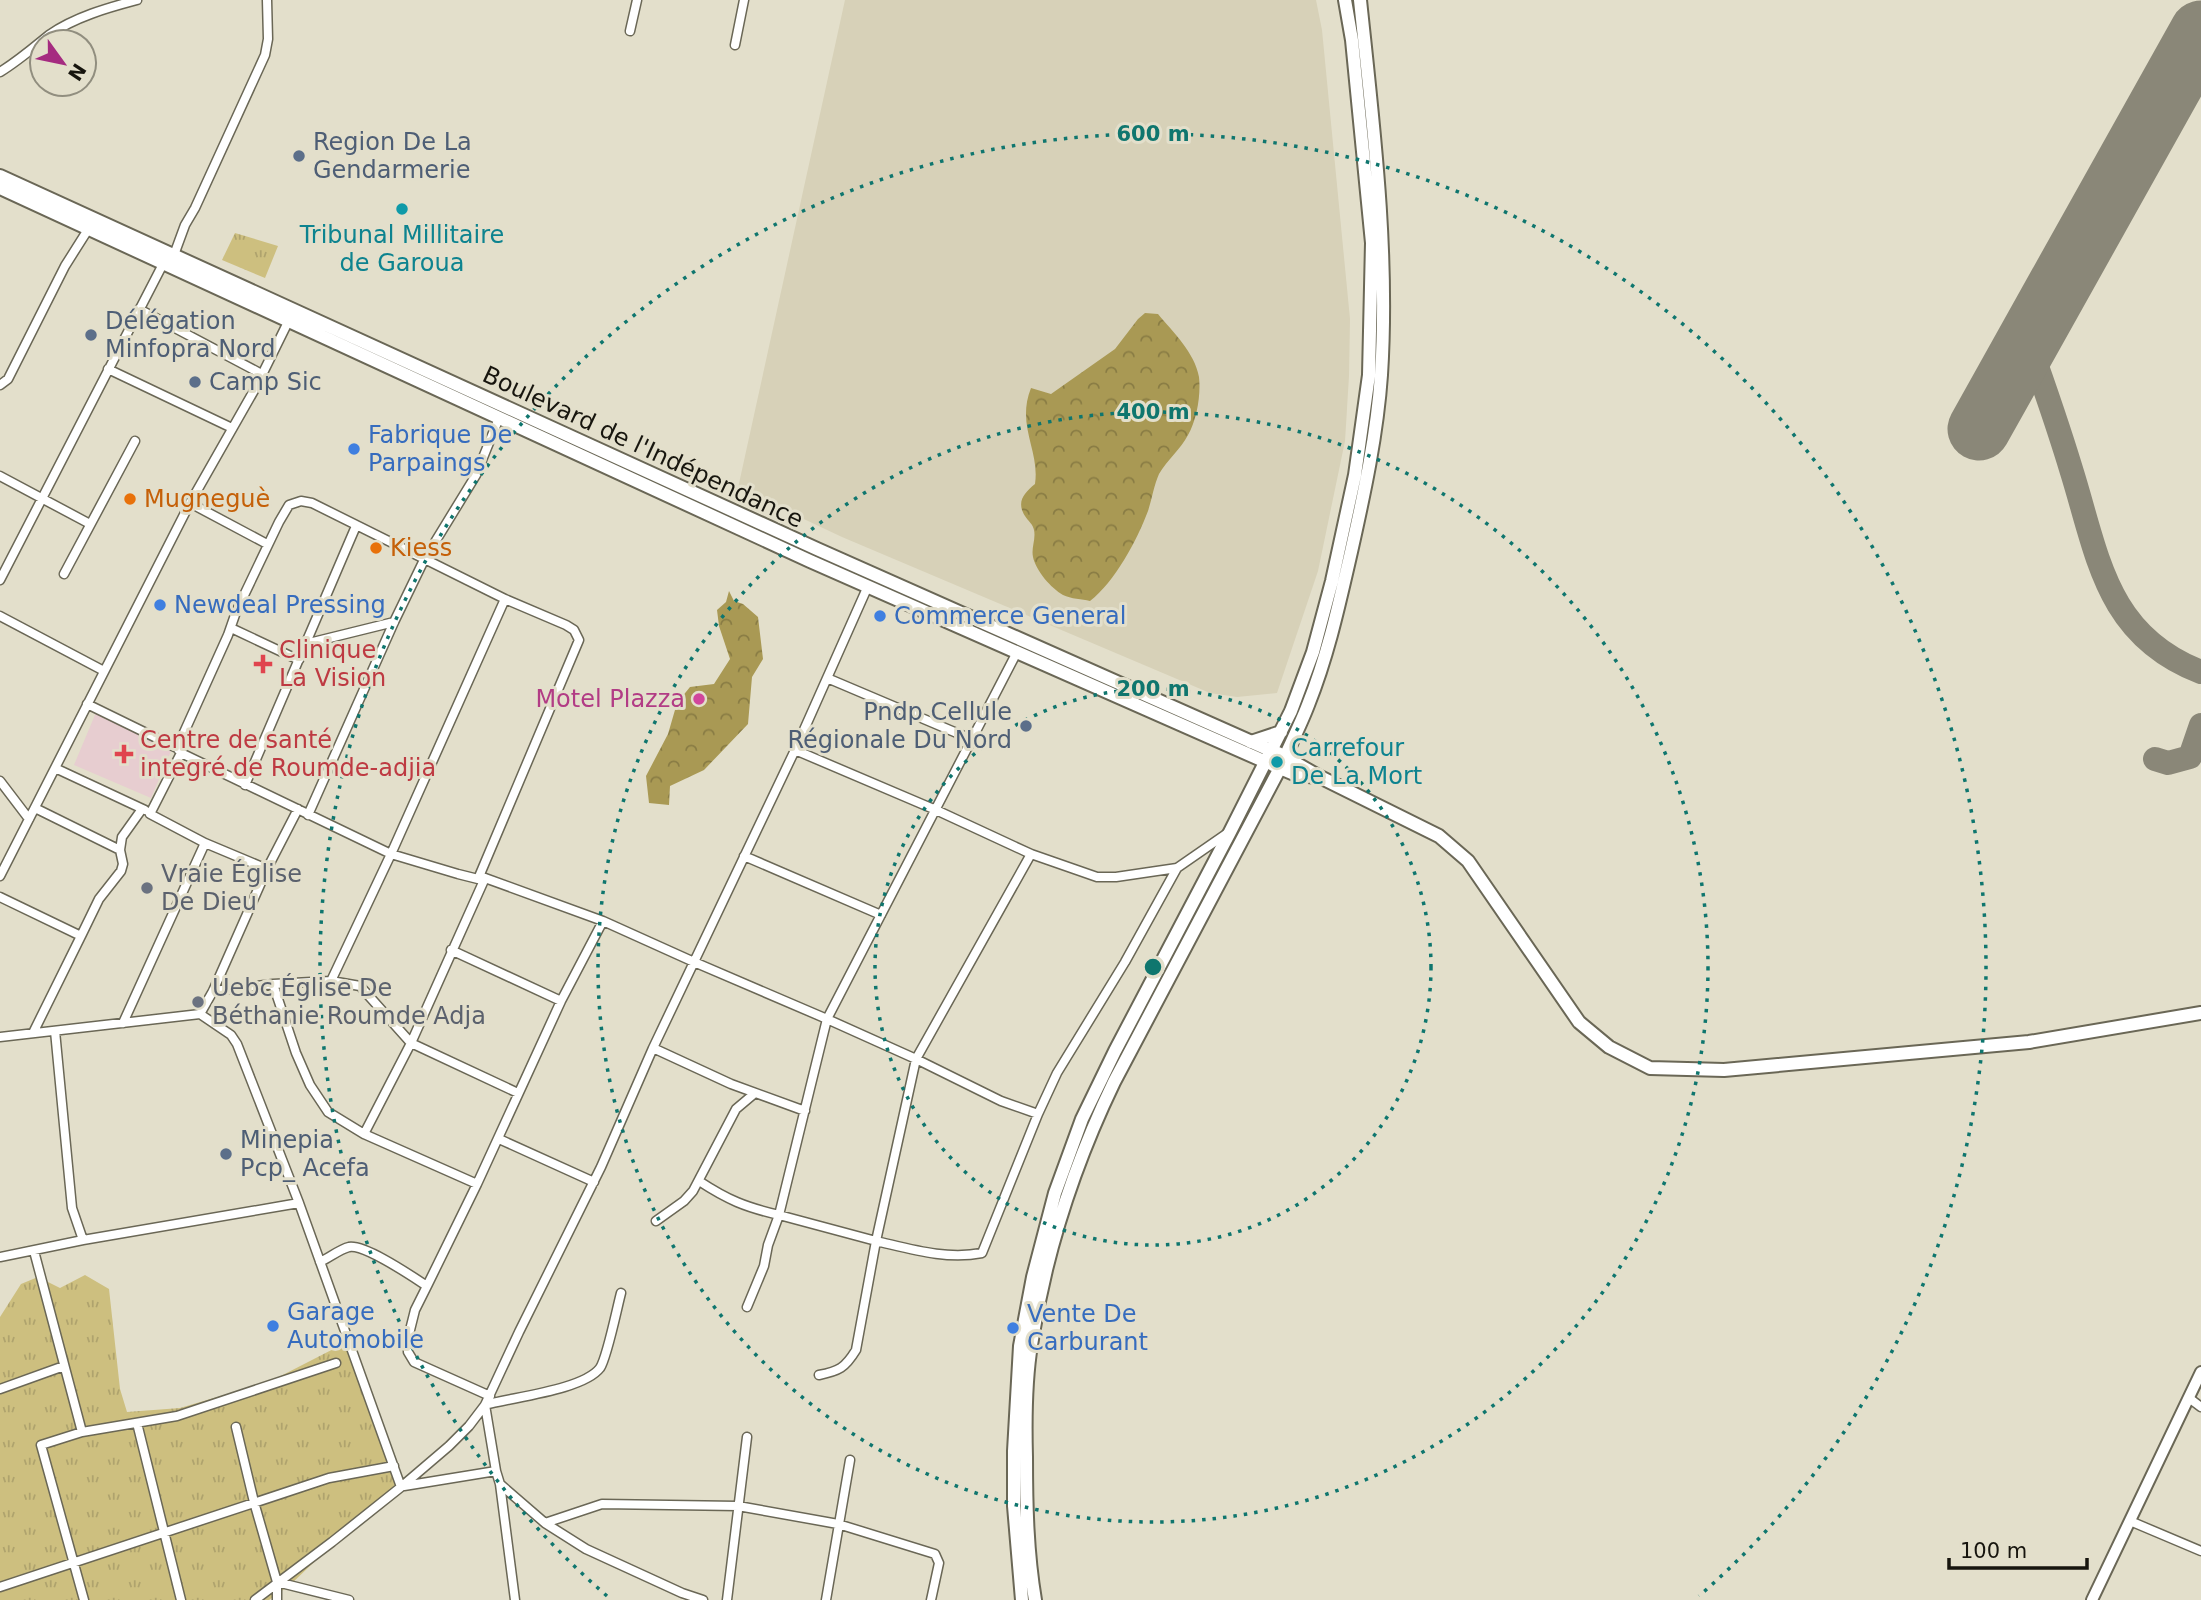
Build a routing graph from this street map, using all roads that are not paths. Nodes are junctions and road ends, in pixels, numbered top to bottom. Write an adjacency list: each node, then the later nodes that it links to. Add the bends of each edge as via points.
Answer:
1 (137, 0): 9 (street, via 50,34)
2 (267, 0): 13 (street, via 265,55)
3 (636, 0): 7 (street)
4 (744, 0): 8 (street)
5 (1345, 0): 43 (main road, via 1372,243 1369,375 1355,475 1332,581 1313,652)
6 (1360, 0): 49 (main road, via 1383,270 1381,375 1368,471 1336,620 1309,703)
7 (630, 31)
8 (735, 45)
9 (0, 72)
10 (0, 176): 13 (main road, Boulevard de l'Indépendance)
11 (0, 188): 12 (main road, Boulevard de l'Indépendance)
12 (89, 228): 14 (main road, Boulevard de l'Indépendance); 19 (street, via 8,379)
13 (174, 255): 45 (main road, Boulevard de l'Indépendance)
14 (163, 264): 15 (street); 16 (main road, Boulevard de l'Indépendance)
15 (139, 309): 17 (street); 18 (street)
16 (288, 322): 20 (main road, Boulevard de l'Indépendance); 21 (street)
17 (108, 369): 21 (street); 24 (street)
18 (258, 372)
19 (0, 385)
20 (499, 418): 29 (street, via 476,475); 32 (main road, Boulevard de l'Indépendance)
21 (232, 428): 25 (street)
22 (135, 442): 26 (street)
23 (0, 476): 24 (street)
24 (42, 498): 26 (street); 31 (street)
25 (190, 503): 28 (street); 40 (street)
26 (90, 524): 30 (street)
27 (356, 526): 28 (street, via 301,501 289,505); 29 (street); 37 (street)
28 (267, 544): 36 (street)
29 (424, 560): 33 (street); 35 (street)
30 (64, 574)
31 (0, 580)
32 (868, 586): 38 (main road, Boulevard de l'Indépendance); 41 (street)
33 (505, 599): 62 (street); 68 (street, via 566,625 579,640)
34 (0, 616): 40 (street)
35 (394, 622): 37 (street); 57 (street)
36 (231, 628): 39 (street); 47 (street)
37 (305, 644): 39 (street)
38 (1017, 652): 44 (street); 48 (main road, Boulevard de l'Indépendance)
39 (299, 660): 52 (street)
40 (104, 671): 42 (street)
41 (827, 678): 44 (street); 46 (street)
42 (87, 705): 47 (street); 50 (street)
43 (1281, 732): 45 (main road); 48 (main road)
44 (971, 739): 55 (street)
45 (1251, 742): 48 (main road, Boulevard de l'Indépendance)
46 (795, 750): 55 (street); 64 (street)
47 (179, 751): 52 (street); 56 (street)
48 (1269, 756): 49 (main road); 59 (main road)
49 (1283, 762): 80 (main road, via 1294,774 1320,777 1439,836 1468,861 1579,1023 1609,1047 1650,1068 1724,1070 2029,1042); 148 (main road, via 1114,1082 1067,1197 1031,1346 1026,1505)
50 (55, 768): 53 (street); 56 (street)
51 (0, 781): 58 (street)
52 (245, 785): 54 (street)
53 (35, 808): 58 (street); 61 (street)
54 (298, 810): 57 (street); 66 (street)
55 (936, 810): 63 (street); 70 (street)
56 (146, 811): 60 (street); 61 (street, via 122,836)
57 (308, 815): 62 (street)
58 (29, 819): 67 (street)
59 (1230, 832): 65 (street); 147 (main road, via 1109,1062 1055,1193 1020,1346 1014,1493)
60 (205, 844): 66 (street); 82 (street)
61 (120, 850): 72 (street, via 121,871 99,899)
62 (391, 854): 68 (street); 75 (street)
63 (1031, 854): 65 (street, via 1097,877); 88 (street)
64 (744, 856): 70 (street); 74 (street)
65 (1177, 868): 92 (street, via 1057,1073)
66 (267, 869): 77 (street)
67 (0, 876)
68 (481, 878): 71 (street); 73 (street)
69 (0, 897): 72 (street)
70 (881, 915): 81 (street)
71 (604, 921): 74 (street); 78 (street)
72 (81, 936): 84 (street)
73 (452, 950): 78 (street); 86 (street)
74 (694, 962): 81 (street); 87 (street)
75 (331, 981): 76 (street); 86 (street, via 360,986)
76 (273, 984): 77 (street); 93 (street, via 317,1099 328,1112)
77 (213, 990): 79 (street)
78 (561, 1002): 89 (street)
79 (200, 1013): 82 (street); 98 (street, via 237,1044)
80 (2201, 1013)
81 (827, 1019): 88 (street); 91 (street)
82 (123, 1023): 83 (street)
83 (55, 1031): 84 (street); 101 (street, via 72,1208)
84 (33, 1033): 85 (street)
85 (0, 1037)
86 (411, 1043): 89 (street); 93 (street)
87 (653, 1048): 90 (street); 96 (street)
88 (916, 1059): 92 (street); 102 (street)
89 (518, 1093): 94 (street)
90 (755, 1093): 91 (street); 95 (street, via 736,1109)
91 (805, 1111): 99 (street)
92 (1038, 1114): 102 (street, via 982,1254 938,1255)
93 (365, 1133): 97 (street)
94 (499, 1139): 96 (street); 97 (street)
95 (699, 1181): 99 (street, via 732,1201); 100 (street, via 684,1201)
96 (594, 1182): 114 (street)
97 (477, 1184): 106 (street)
98 (299, 1203): 101 (street); 105 (street)
99 (779, 1214): 102 (street); 108 (street)
100 (656, 1221)
101 (83, 1240): 103 (street)
102 (876, 1241): 112 (street, via 856,1350 839,1371)
103 (34, 1251): 104 (street); 110 (street)
104 (0, 1257)
105 (320, 1262): 106 (street, via 350,1247 361,1249); 123 (street)
106 (428, 1286): 114 (street, via 410,1325 408,1352 414,1362)
107 (621, 1293): 116 (street, via 601,1367 588,1378)
108 (747, 1307)
109 (335, 1363): 118 (street, via 177,1416)
110 (64, 1366): 113 (street); 120 (street)
111 (2201, 1373): 115 (street)
112 (819, 1375)
113 (0, 1389)
114 (490, 1396): 116 (street)
115 (2189, 1398): 117 (street); 129 (street)
116 (485, 1405): 124 (street); 126 (street, via 449,1446)
117 (2201, 1406)
118 (137, 1423): 120 (street); 132 (street)
119 (236, 1427): 127 (street)
120 (82, 1432): 134 (street, via 41,1445)
121 (747, 1437): 128 (street)
122 (850, 1460): 131 (street)
123 (394, 1466): 126 (street); 127 (street, via 329,1478)
124 (496, 1471): 125 (street); 126 (street)
125 (500, 1484): 130 (street); 142 (street)
126 (401, 1487): 135 (street)
127 (254, 1502): 132 (street); 135 (street)
128 (738, 1506): 130 (street, via 602,1504); 131 (street); 144 (street)
129 (2130, 1521): 133 (street); 149 (street)
130 (545, 1523): 143 (street, via 586,1549)
131 (838, 1524): 145 (street); 146 (street, via 935,1554 939,1563)
132 (163, 1532): 134 (street); 138 (street)
133 (2201, 1551)
134 (74, 1561): 136 (street); 137 (street)
135 (276, 1582): 139 (street); 140 (street); 141 (street)
136 (0, 1587)
137 (84, 1600)
138 (181, 1600)
139 (255, 1600)
140 (277, 1600)
141 (349, 1600)
142 (515, 1600)
143 (703, 1600)
144 (727, 1600)
145 (826, 1600)
146 (931, 1600)
147 (1022, 1600)
148 (1035, 1600)
149 (2092, 1600)

